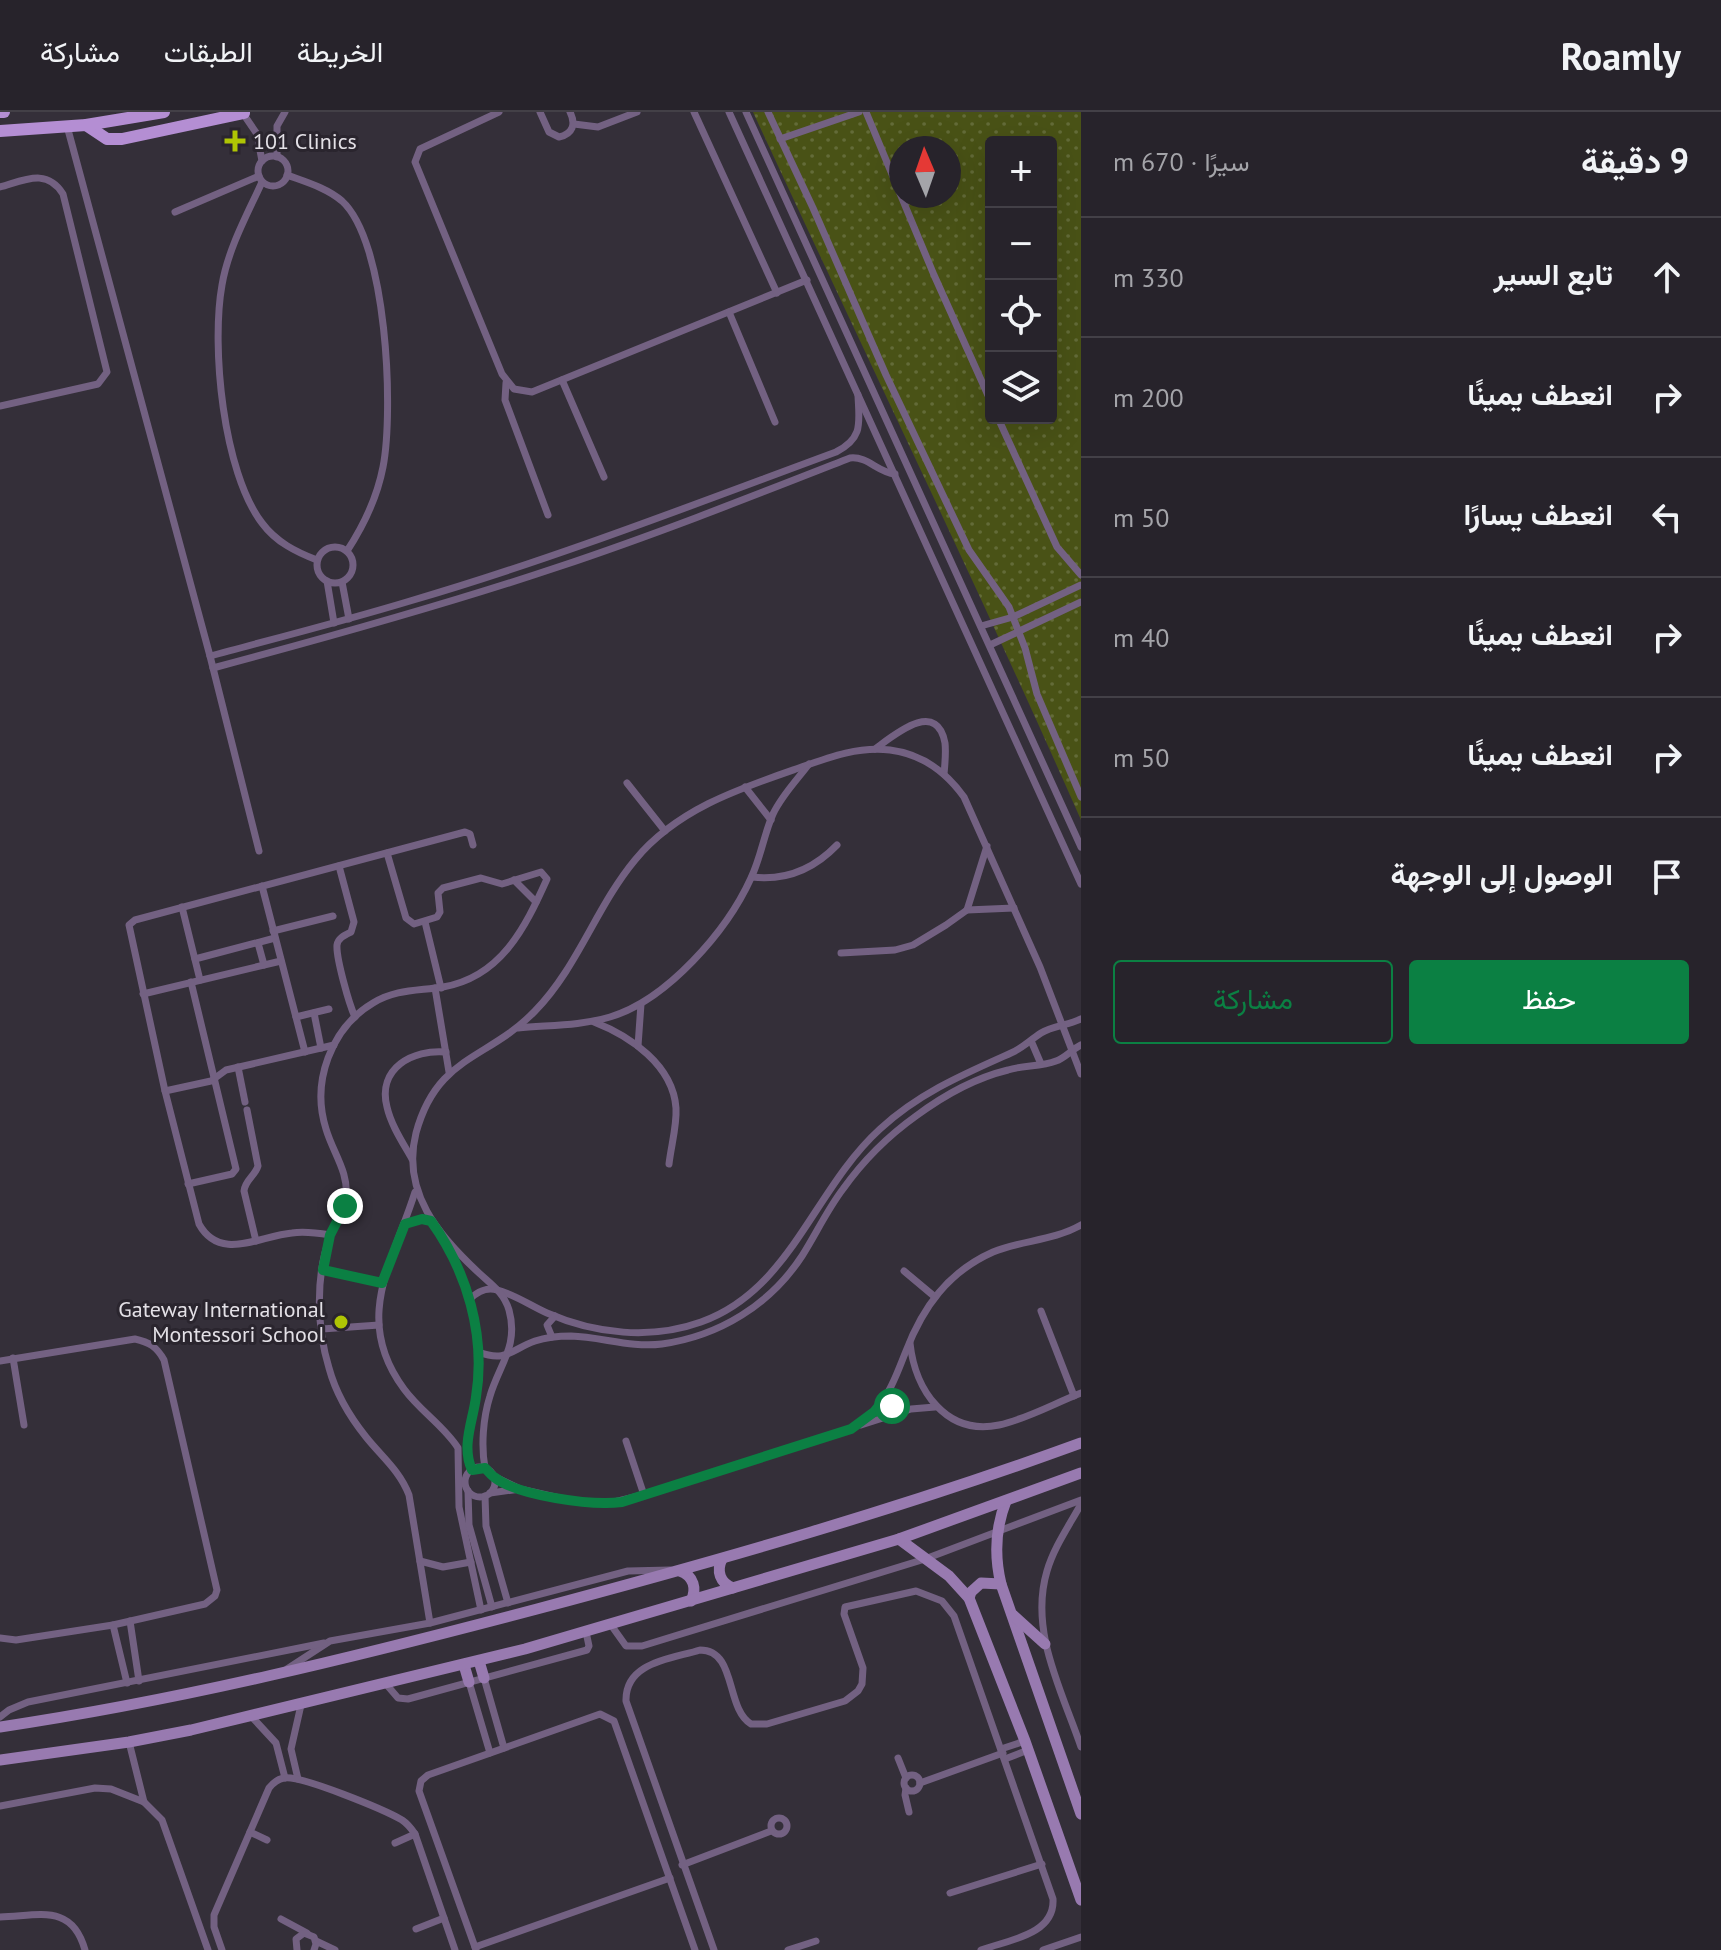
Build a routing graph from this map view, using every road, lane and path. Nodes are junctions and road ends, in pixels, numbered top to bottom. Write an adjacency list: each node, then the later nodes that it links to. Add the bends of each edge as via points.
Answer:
1 (164, 112): 15 (main road)
2 (244, 112): 15 (main road, via 122,139 107,139); 20 (street, via 257,134)
3 (285, 112): 19 (street, via 277,126)
4 (499, 112): 29 (street, via 420,149 415,162)
5 (540, 112): 14 (street, via 555,136 567,135)
6 (570, 112): 14 (street)
7 (637, 112): 14 (street, via 598,127)
8 (694, 112): 26 (street)
9 (729, 112): 25 (street)
10 (746, 112): 50 (street)
11 (768, 112): 18 (street)
12 (859, 112): 18 (street)
13 (866, 112): 30 (street)
14 (574, 124)
15 (86, 125): 16 (main road)
16 (67, 126): 17 (main road); 53 (street)
17 (0, 131)
18 (780, 139): 47 (street, via 964,539)
19 (277, 157): 20 (street); 21 (street, via 284,161)
20 (262, 161): 22 (street)
21 (287, 175): 22 (street, via 277,186); 38 (street, via 326,191 350,210 370,254 377,293 388,391 387,442 374,500)
22 (260, 179): 24 (street); 39 (street, via 220,293 227,427 238,477 263,525 287,546)
23 (0, 187): 32 (street, via 46,178 63,194 107,372 98,384)
24 (175, 212)
25 (807, 280): 26 (street); 31 (street)
26 (777, 293): 27 (street)
27 (729, 312): 28 (street); 33 (street)
28 (562, 380): 29 (street, via 523,393); 36 (street)
29 (506, 383): 37 (street, via 505,400)
30 (985, 389)
31 (857, 390): 35 (street); 41 (street, via 859,425 848,446)
32 (0, 406)
33 (775, 422)
34 (1001, 424): 40 (street, via 1057,547)
35 (895, 474): 45 (street, via 862,458 850,458 696,518); 66 (street)
36 (604, 477)
37 (548, 515)
38 (347, 551): 39 (street, via 330,547); 43 (street, via 353,570)
39 (317, 560): 42 (street, via 319,575)
40 (1081, 575)
41 (477, 580): 45 (street); 48 (street)
42 (327, 581): 43 (street); 49 (street)
43 (342, 582): 48 (street)
44 (1081, 585): 47 (street)
45 (482, 591): 54 (street)
46 (1081, 602): 51 (street)
47 (1013, 617): 50 (street); 51 (street)
48 (349, 619): 49 (street)
49 (334, 623): 53 (street)
50 (981, 626): 52 (street)
51 (1018, 631): 52 (street); 62 (street, via 1037,694)
52 (990, 645): 64 (street)
53 (210, 656): 54 (street)
54 (213, 668): 71 (street)
55 (875, 749): 56 (street); 57 (street, via 910,754); 57 (street, via 913,722 924,721 942,733)
56 (809, 764): 58 (street); 61 (street)
57 (944, 774): 69 (street, via 964,797)
58 (773, 777): 60 (street); 61 (street)
59 (627, 783): 65 (street)
60 (745, 787): 63 (street); 65 (street)
61 (785, 794): 63 (street)
62 (1081, 797)
63 (771, 820): 74 (street)
64 (1071, 825): 66 (street); 70 (street)
65 (665, 831): 100 (street, via 634,860 569,967)
66 (1057, 831): 76 (street)
67 (473, 845): 72 (street, via 467,832)
68 (837, 845): 74 (street, via 798,873)
69 (987, 846): 80 (street); 81 (street)
70 (1081, 847)
71 (259, 851)
72 (387, 853): 73 (street); 83 (street, via 406,918 414,924)
73 (339, 866): 77 (street); 97 (street, via 354,925 337,947)
74 (752, 877): 93 (street, via 713,937)
75 (514, 880): 78 (street); 78 (street, via 545,874); 83 (street, via 498,884 481,878 443,888 438,893 439,915)
76 (1081, 884)
77 (262, 886): 79 (street); 84 (street)
78 (536, 902): 91 (street, via 502,957 468,980)
79 (182, 907): 87 (street); 92 (street, via 129,925)
80 (1014, 908): 81 (street); 101 (street)
81 (967, 910): 86 (street, via 913,945)
82 (333, 916): 84 (street)
83 (425, 922): 91 (street)
84 (274, 935): 85 (street); 88 (street)
85 (258, 943): 87 (street); 89 (street)
86 (841, 953)
87 (195, 959): 90 (street)
88 (281, 961): 89 (street); 96 (street)
89 (264, 965): 90 (street)
90 (196, 981): 92 (street); 114 (street)
91 (438, 988): 97 (street, via 396,993); 109 (street)
92 (143, 994): 115 (street)
93 (641, 1004): 99 (street); 105 (street)
94 (329, 1009): 95 (street)
95 (314, 1013): 96 (street); 106 (street)
96 (296, 1017): 108 (street)
97 (355, 1017): 103 (street)
98 (1081, 1019): 101 (street)
99 (592, 1022): 100 (street); 105 (street)
100 (518, 1028): 112 (street)
101 (1061, 1028): 102 (street, via 1041,1033); 107 (street)
102 (1032, 1043): 110 (street); 128 (street, via 941,1084 880,1128 838,1175)
103 (334, 1045): 106 (street); 123 (street, via 322,1076 321,1110 347,1188 345,1206)
104 (1081, 1045): 107 (street)
105 (638, 1046): 117 (street, via 659,1067 673,1093)
106 (321, 1048): 108 (street)
107 (1070, 1050): 110 (street); 113 (street)
108 (305, 1052): 111 (street)
109 (446, 1052): 112 (street); 116 (street, via 423,1052 403,1060 389,1077 387,1108)
110 (1041, 1064): 131 (street, via 996,1073 960,1088 895,1132 842,1190 795,1266)
111 (238, 1067): 114 (street); 124 (street, via 258,1166 244,1191)
112 (449, 1072): 116 (street, via 423,1113)
113 (1081, 1074)
114 (214, 1079): 115 (street); 118 (street, via 236,1171)
115 (165, 1091): 118 (street)
116 (413, 1161): 119 (street)
117 (669, 1164)
118 (188, 1184): 124 (street, via 204,1234 227,1245)
119 (416, 1190): 120 (street); 121 (street)
120 (431, 1221): 121 (street); 125 (street)
121 (405, 1224): 129 (street)
122 (1081, 1225): 132 (street, via 976,1261)
123 (330, 1235): 124 (street, via 293,1232); 126 (street)
124 (256, 1241)
125 (448, 1245): 130 (street); 133 (street)
126 (323, 1270): 129 (street); 137 (street)
127 (904, 1271): 132 (street)
128 (764, 1282): 131 (street); 135 (street, via 725,1311 678,1329 628,1333)
129 (382, 1283): 136 (street)
130 (499, 1290): 133 (street, via 483,1290); 135 (street); 141 (street, via 509,1308)
131 (773, 1291): 138 (street, via 732,1321 684,1340 629,1344)
132 (935, 1297): 139 (street)
133 (470, 1299): 140 (street)
134 (1041, 1311): 144 (street)
135 (555, 1316): 138 (street, via 547,1325)
136 (379, 1325): 137 (street); 167 (street, via 395,1376 458,1448 459,1507)
137 (322, 1329): 166 (street, via 329,1369 345,1406 409,1495)
138 (552, 1337): 141 (street)
139 (910, 1341): 145 (street); 146 (street, via 917,1376)
140 (479, 1352): 141 (street); 153 (street, via 467,1442)
141 (509, 1355): 152 (street, via 489,1398)
142 (13, 1358): 143 (street); 148 (street); 179 (street, via 135,1339 155,1346 164,1360 217,1590 205,1604)
143 (0, 1361)
144 (1077, 1394): 146 (street, via 987,1426 959,1421)
145 (886, 1397): 147 (street); 149 (street)
146 (935, 1407): 147 (street)
147 (902, 1411): 149 (street)
148 (24, 1425)
149 (851, 1429): 159 (street)
150 (626, 1441): 159 (street)
151 (1081, 1443): 164 (street)
152 (485, 1468): 153 (street); 155 (street)
153 (472, 1470): 157 (street, via 465,1480)
154 (1081, 1473): 160 (street)
155 (493, 1476): 156 (street); 158 (street)
156 (520, 1489): 158 (street); 159 (street, via 589,1504)
157 (468, 1491): 158 (street, via 474,1496); 172 (street, via 469,1525)
158 (488, 1494): 171 (street, via 484,1517)
159 (644, 1495)
160 (1006, 1501): 162 (street); 163 (street)
161 (1081, 1502): 162 (street); 186 (street, via 1046,1573 1041,1608)
162 (997, 1533): 165 (street); 169 (street)
163 (899, 1539): 165 (street); 170 (street)
164 (722, 1559): 168 (street); 170 (street, via 720,1576)
165 (925, 1559): 173 (street); 182 (street, via 642,1646 626,1646)
166 (420, 1561): 167 (street, via 443,1567); 180 (street)
167 (471, 1562): 177 (street)
168 (680, 1571): 174 (street, via 693,1583); 175 (street, via 628,1571); 189 (street)
169 (1001, 1584): 173 (street, via 981,1583); 178 (street)
170 (733, 1588): 174 (street)
171 (504, 1591): 172 (street); 175 (street)
172 (488, 1595): 176 (street)
173 (969, 1598): 200 (street)
174 (691, 1601): 182 (street)
175 (508, 1603): 176 (street)
176 (492, 1607): 177 (street)
177 (481, 1610): 180 (street)
178 (1010, 1612): 186 (street); 215 (street)
179 (130, 1621): 181 (street); 191 (street)
180 (430, 1623): 185 (street)
181 (113, 1625): 184 (street); 193 (street)
182 (611, 1625): 183 (street)
183 (586, 1632): 187 (street); 190 (street, via 587,1650)
184 (0, 1638)
185 (330, 1641): 189 (street); 191 (street)
186 (1045, 1644): 201 (street)
187 (479, 1661): 188 (street); 190 (street)
188 (464, 1665): 192 (street); 194 (street)
189 (278, 1675): 198 (street)
190 (484, 1678): 192 (street); 202 (street)
191 (139, 1681): 193 (street)
192 (469, 1682): 194 (street, via 408,1699 398,1698); 203 (street)
193 (127, 1683): 197 (street, via 28,1702)
194 (386, 1684): 195 (street)
195 (301, 1705): 196 (street); 209 (street, via 291,1749)
196 (251, 1716): 199 (street); 207 (street, via 276,1743)
197 (0, 1717)
198 (0, 1727)
199 (129, 1742): 206 (street); 212 (street)
200 (1027, 1746): 204 (street); 225 (street)
201 (1081, 1747)
202 (504, 1748): 203 (street); 223 (street, via 595,1715 610,1717)
203 (490, 1753): 235 (street, via 428,1775 419,1785)
204 (1003, 1754): 210 (street); 221 (street); 222 (street, via 954,1616 926,1592 847,1604 843,1610 863,1668 858,1691 845,1701 767,1724 751,1724 740,1713 716,1654 700,1650 641,1669 630,1679 626,1701)
205 (898, 1758): 208 (street)
206 (0, 1760)
207 (285, 1778): 209 (street); 217 (street, via 269,1788)
208 (906, 1778): 210 (street, via 916,1777); 211 (street)
209 (298, 1779): 218 (street, via 397,1818)
210 (920, 1783): 211 (street, via 917,1789)
211 (906, 1788): 214 (street)
212 (144, 1802): 213 (street, via 95,1788); 237 (street, via 162,1820)
213 (0, 1806)
214 (909, 1812)
215 (1081, 1814)
216 (771, 1831): 222 (street)
217 (250, 1832): 219 (street); 238 (street, via 214,1915)
218 (415, 1834): 220 (street); 227 (street)
219 (267, 1840)
220 (395, 1843)
221 (1042, 1864): 224 (street); 245 (street, via 1053,1899 1049,1919 1039,1929)
222 (682, 1865): 243 (street)
223 (670, 1878): 235 (street); 242 (street)
224 (950, 1893)
225 (1081, 1900)
226 (0, 1917): 236 (street, via 65,1919 81,1933)
227 (444, 1918): 229 (street); 234 (street)
228 (281, 1919): 230 (street)
229 (416, 1929)
230 (308, 1933): 232 (street); 239 (street, via 298,1936)
231 (1081, 1937): 246 (street)
232 (316, 1941): 240 (street); 241 (street)
233 (816, 1941): 244 (street)
234 (453, 1948)
235 (475, 1948)
236 (85, 1950)
237 (208, 1950)
238 (222, 1950)
239 (297, 1950)
240 (314, 1950)
241 (335, 1950)
242 (695, 1950)
243 (714, 1950)
244 (788, 1950)
245 (981, 1950)
246 (1043, 1950)

